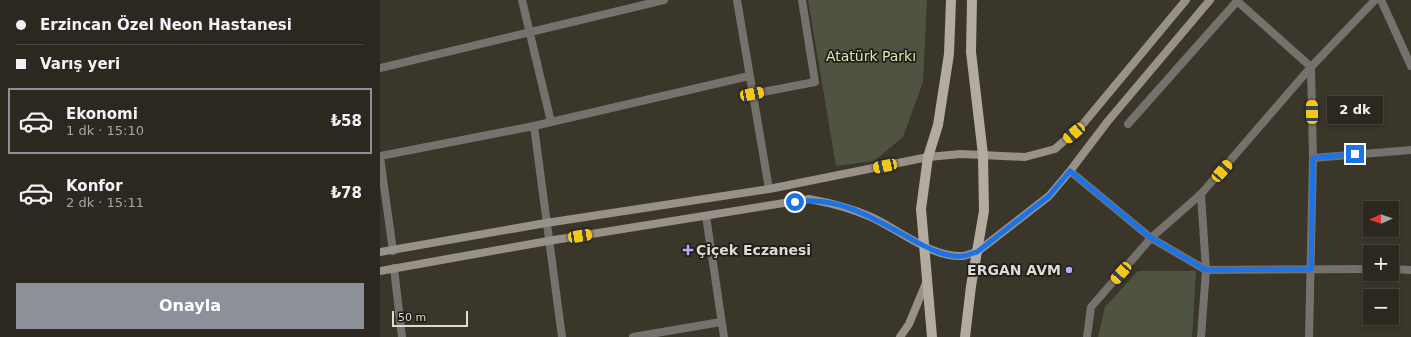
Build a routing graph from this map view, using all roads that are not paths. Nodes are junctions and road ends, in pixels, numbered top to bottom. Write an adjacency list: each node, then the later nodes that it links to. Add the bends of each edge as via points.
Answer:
1 (522, 0): 12 (street)
2 (664, 0): 12 (street)
3 (737, 0): 16 (street)
4 (802, 0): 17 (street, via 815,82)
5 (951, 0): 24 (main road, via 949,54 938,126)
6 (972, 0): 22 (main road, via 971,52)
7 (1186, 0): 22 (main road, via 1083,124 1055,149 1025,157)
8 (1210, 0): 26 (main road, via 1108,121)
9 (1237, 0): 14 (street); 19 (street)
10 (1375, 0): 14 (street)
11 (1381, 0): 13 (street)
12 (529, 31): 15 (street); 18 (street)
13 (1411, 66)
14 (1312, 67): 25 (street); 28 (street)
15 (380, 68)
16 (749, 76): 17 (street); 18 (street)
17 (752, 94): 27 (street)
18 (551, 122): 20 (street)
19 (1128, 124)
20 (534, 126): 23 (street); 30 (street)
21 (1411, 150): 25 (street)
22 (983, 155): 24 (main road); 36 (main road, via 984,211)
23 (380, 156): 34 (street)
24 (928, 157): 27 (main road); 33 (main road, via 921,209)
25 (1313, 158): 38 (street)
26 (1070, 171): 31 (street); 36 (main road, via 1049,196)
27 (769, 189): 30 (main road)
28 (1202, 194): 31 (street); 40 (street)
29 (706, 216): 32 (main road); 33 (main road, via 810,199 836,204 871,217); 45 (street)
30 (546, 223): 32 (street); 34 (main road)
31 (1151, 238): 40 (street); 53 (street, via 1091,308)
32 (548, 241): 37 (main road); 47 (street)
33 (923, 246): 36 (main road, via 944,254 963,256); 44 (main road)
34 (393, 250): 35 (main road)
35 (380, 252)
36 (977, 252): 52 (main road)
37 (394, 268): 43 (main road); 46 (street)
38 (1311, 269): 39 (street); 40 (street); 55 (street)
39 (1363, 269)
40 (1206, 270): 54 (street)
41 (1399, 270): 42 (street)
42 (1411, 270)
43 (380, 271)
44 (926, 283): 50 (main road, via 909,324); 51 (main road)
45 (721, 322): 48 (street); 49 (street)
46 (402, 337)
47 (562, 337)
48 (633, 337)
49 (724, 337)
50 (900, 337)
51 (932, 337)
52 (965, 337)
53 (1087, 337)
54 (1202, 337)
55 (1309, 337)

